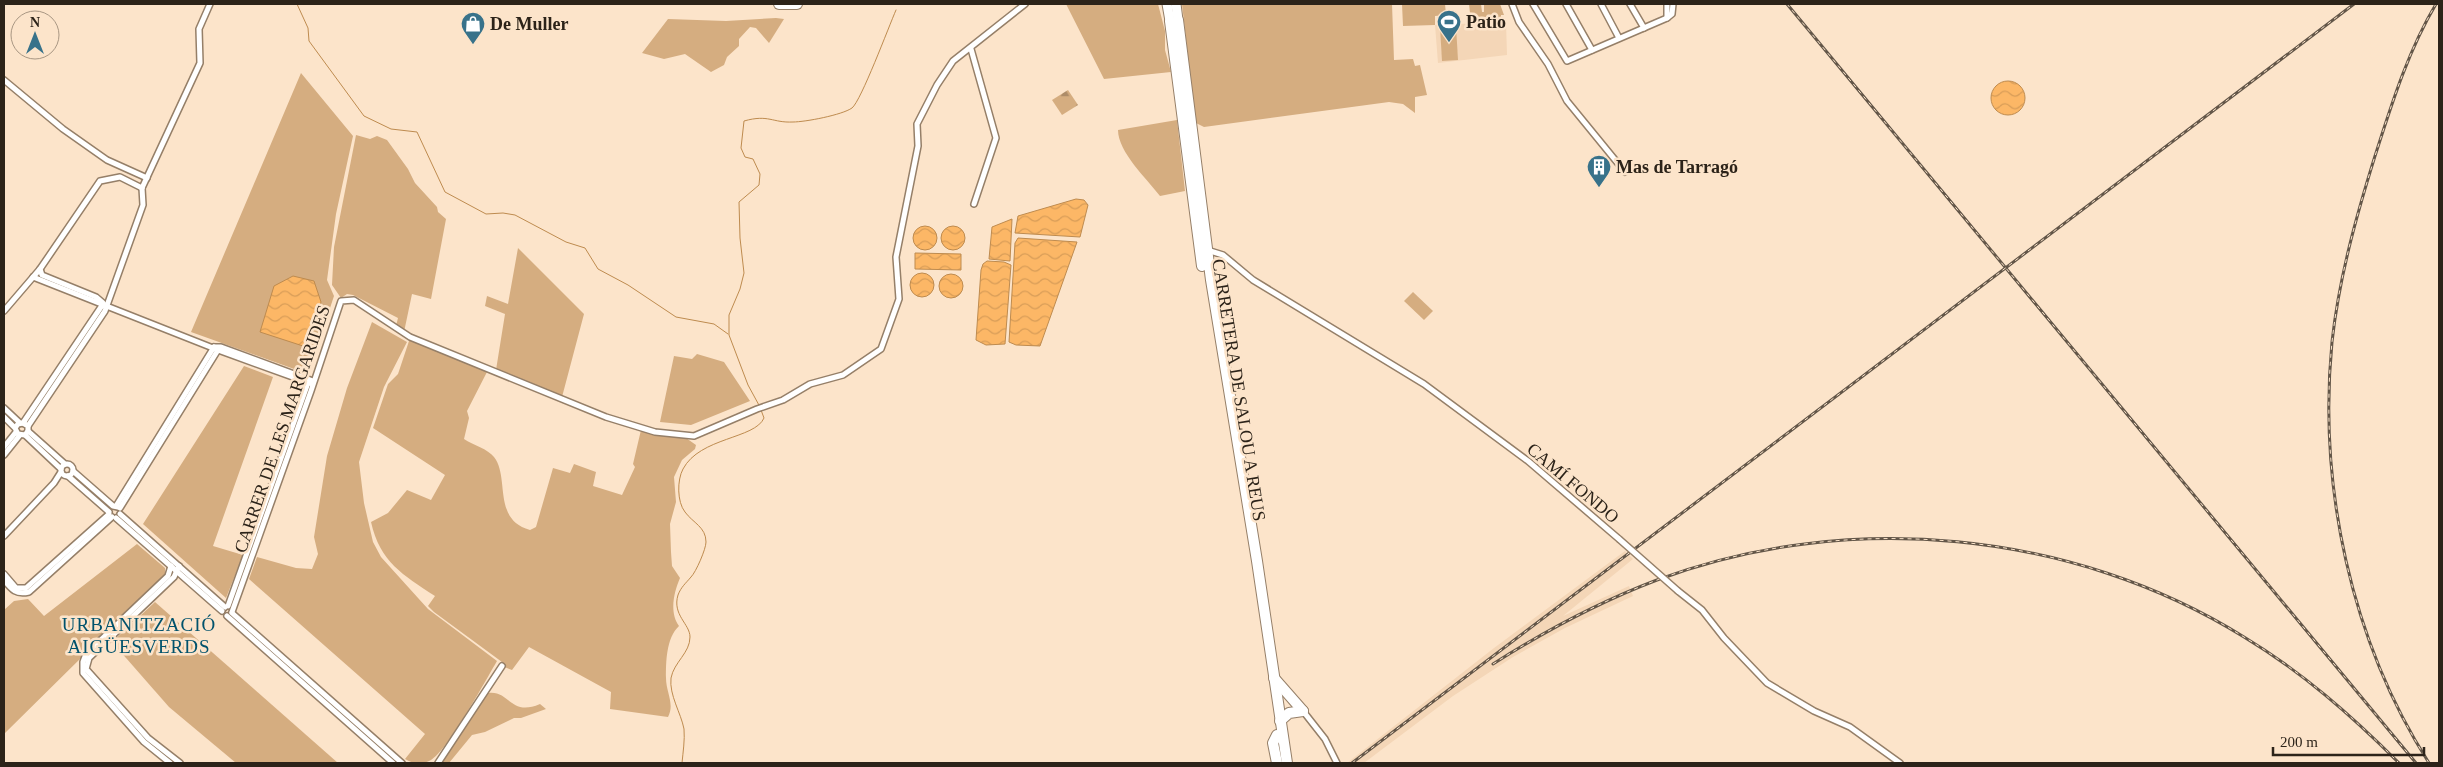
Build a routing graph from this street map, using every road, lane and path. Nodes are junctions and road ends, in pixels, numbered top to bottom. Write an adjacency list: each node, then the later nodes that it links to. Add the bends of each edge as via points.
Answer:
1 (210, 4): 20 (street, via 199,29 200,63)
2 (778, 4): 3 (highway)
3 (797, 4)
4 (1025, 4): 16 (street)
5 (1167, 4): 13 (main road)
6 (1176, 4): 13 (main road)
7 (1512, 4): 19 (street, via 1519,22 1548,64 1567,101)
8 (1533, 4): 17 (street, via 1566,61)
9 (1566, 4): 17 (street)
10 (1601, 4): 15 (street)
11 (1630, 4): 14 (street)
12 (1671, 6): 14 (street, via 1667,18)
13 (1174, 20): 23 (highway); 53 (highway, CARRETERA DE SALOU A REUS, via 1204,282)
14 (1644, 28): 15 (street)
15 (1619, 38): 17 (street)
16 (971, 49): 22 (street, via 996,138); 29 (street, CARRER DE LES MARGARIDES, via 953,61 917,124 918,146 896,257 899,300 881,349 843,374 810,384 783,400 694,436 655,432 606,417 410,337 354,300 341,301)
17 (1592, 50)
18 (4, 80): 20 (street, via 63,129 107,160)
19 (1625, 172)
20 (147, 178): 21 (street)
21 (142, 188): 24 (street, via 120,177 100,182); 26 (street, via 143,205)
22 (974, 204)
23 (1207, 250): 50 (highway); 63 (street, CAMÍ FONDO, bridge, via 1223,255 1253,280 1424,384 1528,461 1702,610 1767,683 1850,727)
24 (40, 269): 25 (street); 26 (street, via 42,275)
25 (33, 277): 26 (street); 27 (street)
26 (106, 304): 28 (street); 32 (street)
27 (4, 311)
28 (216, 349): 29 (street, via 221,347); 40 (street)
29 (311, 383): 47 (street, CARRER DE LES MARGARIDES); 48 (street, CARRER DE LES MARGARIDES)
30 (4, 408): 32 (street)
31 (4, 417): 32 (street)
32 (22, 429): 33 (street); 34 (street); 35 (street); 36 (street)
33 (4, 447)
34 (4, 454)
35 (66, 464): 36 (street); 37 (street, via 71,465)
36 (61, 470): 38 (street); 39 (street)
37 (73, 471): 38 (street); 40 (street)
38 (67, 476): 39 (street); 40 (street)
39 (54, 484): 41 (street)
40 (114, 512): 42 (street); 43 (street); 46 (street)
41 (4, 536)
42 (171, 566): 43 (street); 55 (street, via 168,576 86,654 83,662 83,673 107,702 144,742)
43 (178, 569): 47 (street); 56 (street, via 174,577 89,658 86,668 148,738)
44 (4, 574): 46 (street)
45 (4, 580): 46 (street, via 14,592)
46 (21, 592)
47 (225, 608): 48 (street); 48 (street)
48 (230, 614): 57 (street); 58 (street)
49 (502, 666): 59 (street)
50 (1274, 678): 51 (highway); 52 (highway)
51 (1303, 711): 52 (highway, via 1289,713); 54 (street, via 1325,739)
52 (1280, 721): 62 (highway)
53 (1276, 735): 60 (highway, via 1273,743); 61 (highway, CARRETERA DE SALOU A REUS)
54 (1336, 761)
55 (170, 763)
56 (180, 763)
57 (393, 763)
58 (402, 763)
59 (436, 763)
60 (1276, 763)
61 (1281, 763)
62 (1287, 763)
63 (1900, 763)

